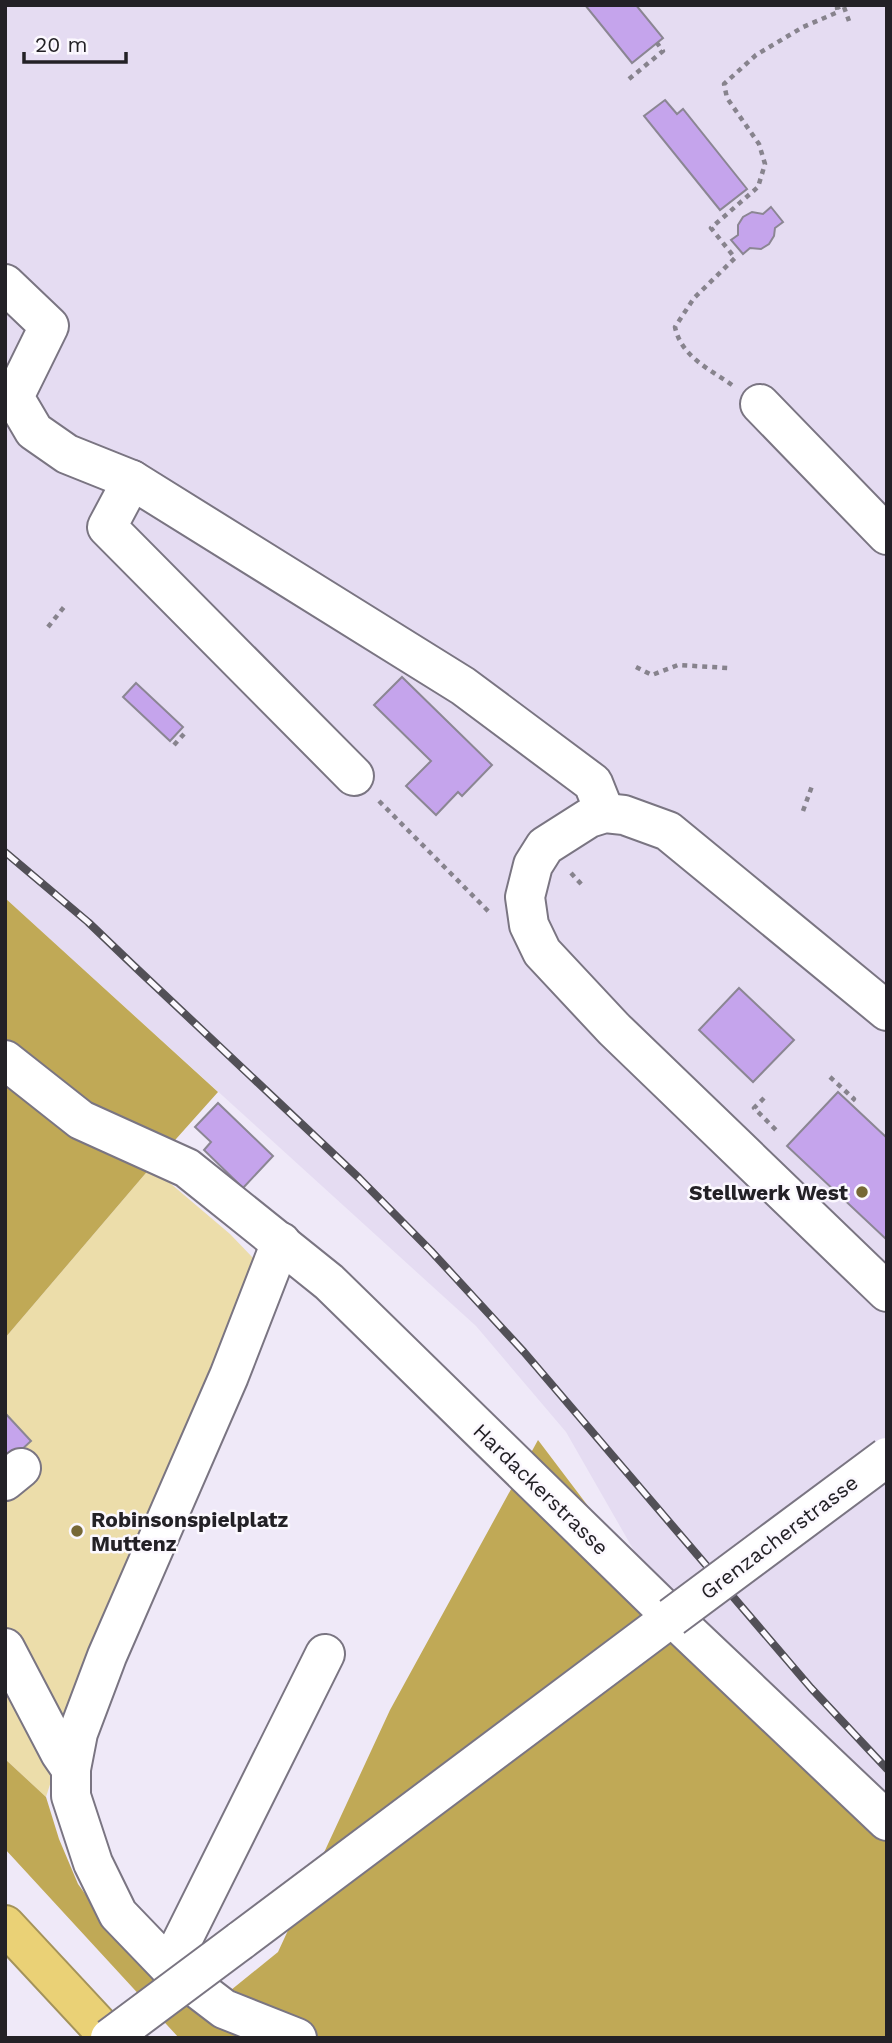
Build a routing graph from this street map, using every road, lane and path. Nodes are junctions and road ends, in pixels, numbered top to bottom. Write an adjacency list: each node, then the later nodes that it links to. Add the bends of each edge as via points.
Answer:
1 (844, 6): 2 (path); 6 (path, via 756,55 724,84 727,98 759,144 765,164 758,187 711,228 735,258 694,298 675,327 691,357)
2 (849, 21)
3 (657, 43): 4 (path, via 663,51)
4 (629, 79)
5 (5, 284): 7 (street, via 50,326 14,397 34,431 67,454)
6 (760, 404): 8 (street)
7 (132, 480): 15 (street, via 107,527); 18 (street, via 463,686 593,783)
8 (887, 534)
9 (64, 607): 10 (path)
10 (48, 627)
11 (636, 667): 12 (path, via 652,674 678,665)
12 (728, 668)
13 (184, 734): 14 (path)
14 (174, 745)
15 (354, 776): 19 (path)
16 (812, 786): 17 (path)
17 (803, 811)
18 (605, 813): 20 (street, via 668,831); 27 (street, via 545,846 533,865 525,897 529,925 541,952 614,1029)
19 (495, 916)
20 (887, 1011)
21 (5, 1060): 26 (street, Hardackerstrasse, via 81,1120 187,1167)
22 (830, 1077): 24 (path, via 854,1099)
23 (764, 1098): 25 (path, via 754,1108)
24 (850, 1103)
25 (780, 1134)
26 (281, 1242): 29 (street, Hardackerstrasse, via 329,1282); 32 (street, via 229,1376 107,1657 78,1733)
27 (887, 1292)
28 (887, 1457): 29 (street, Grenzacherstrasse, bridge)
29 (672, 1617): 33 (street, Hardackerstrasse); 36 (street, Grenzacherstrasse, bridge)
30 (5, 1648): 32 (street)
31 (325, 1654): 35 (street)
32 (71, 1769): 35 (street, via 71,1796 93,1863 113,1904)
33 (887, 1821)
34 (5, 1925): 36 (highway)
35 (169, 1967): 37 (street, via 224,2009)
36 (110, 2038)
37 (296, 2038)

